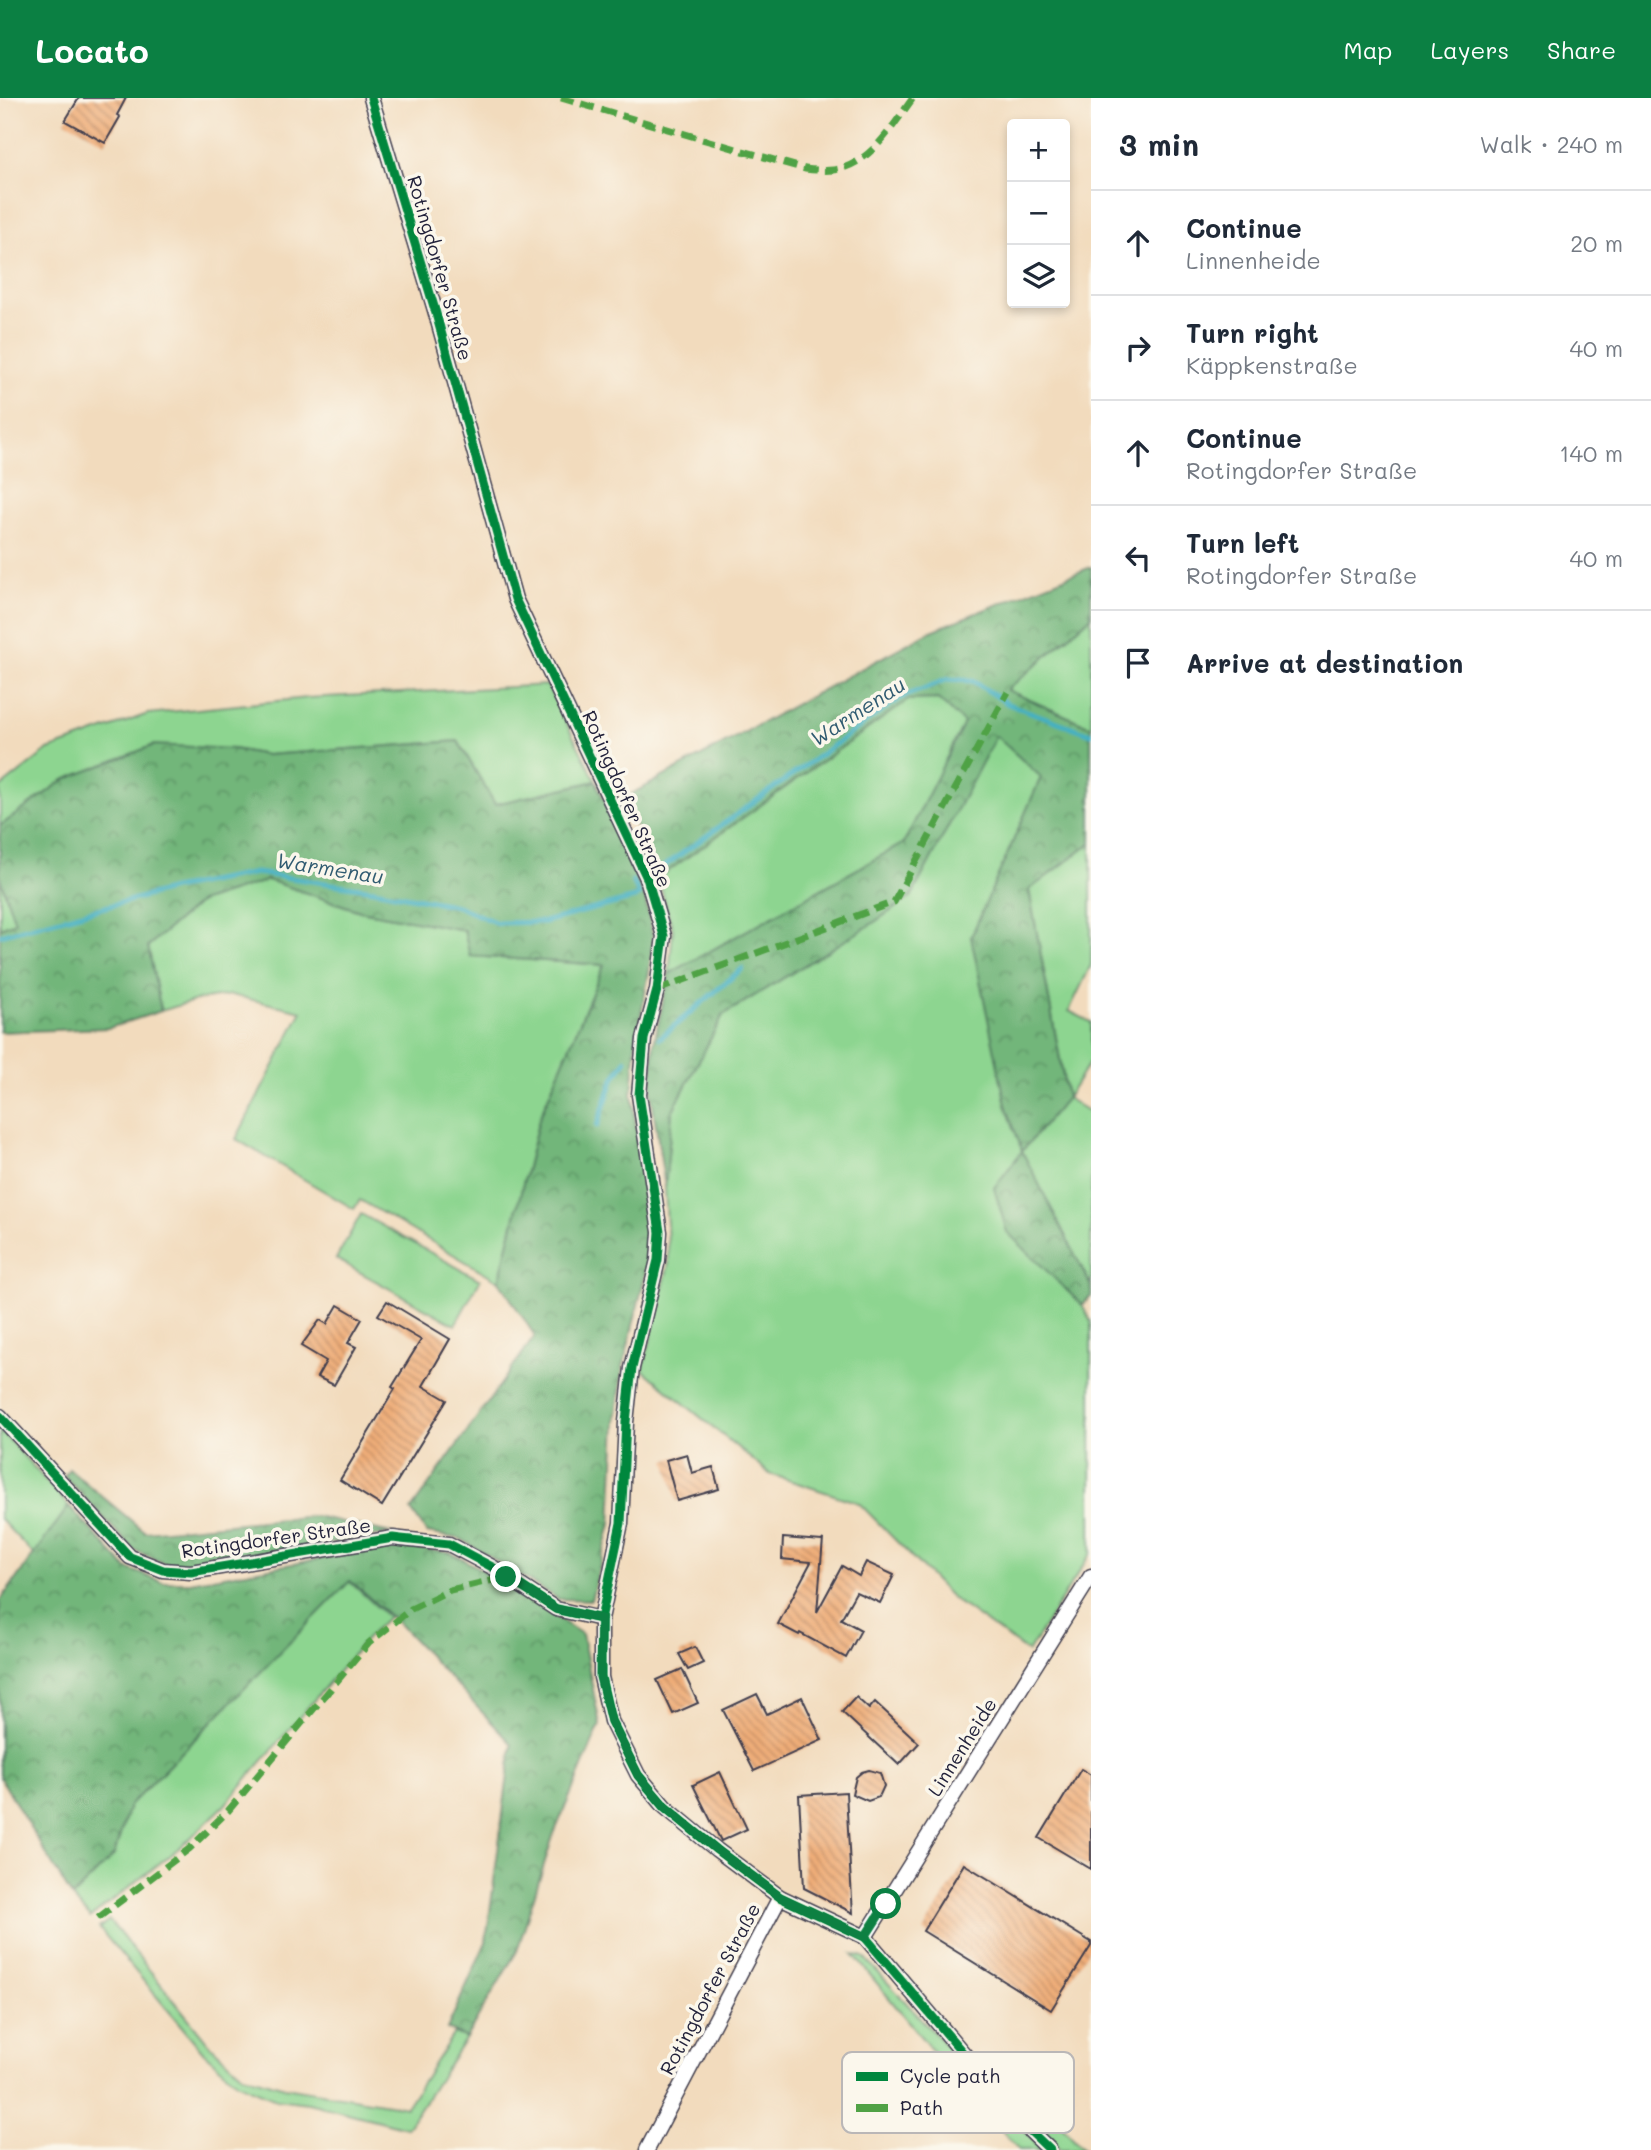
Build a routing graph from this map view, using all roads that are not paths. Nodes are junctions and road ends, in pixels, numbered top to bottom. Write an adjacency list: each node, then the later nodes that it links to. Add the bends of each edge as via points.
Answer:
1 (370, 98): 4 (street, Rotingdorfer Straße, via 515,599 647,878 664,936 644,1039 639,1095 660,1232 658,1260 632,1368 621,1523)
2 (0, 1416): 4 (street, Rotingdorfer Straße, via 130,1557 163,1570 191,1572 393,1538 449,1545 556,1609)
3 (1091, 1576): 6 (street, Linnenheide)
4 (601, 1619): 5 (street, Rotingdorfer Straße, via 600,1677 611,1721 638,1775 665,1807)
5 (780, 1897): 6 (street); 9 (street, Rotingdorfer Straße)
6 (865, 1937): 7 (street)
7 (962, 2052)
8 (1032, 2133): 10 (street)
9 (647, 2150)
10 (1050, 2150)

